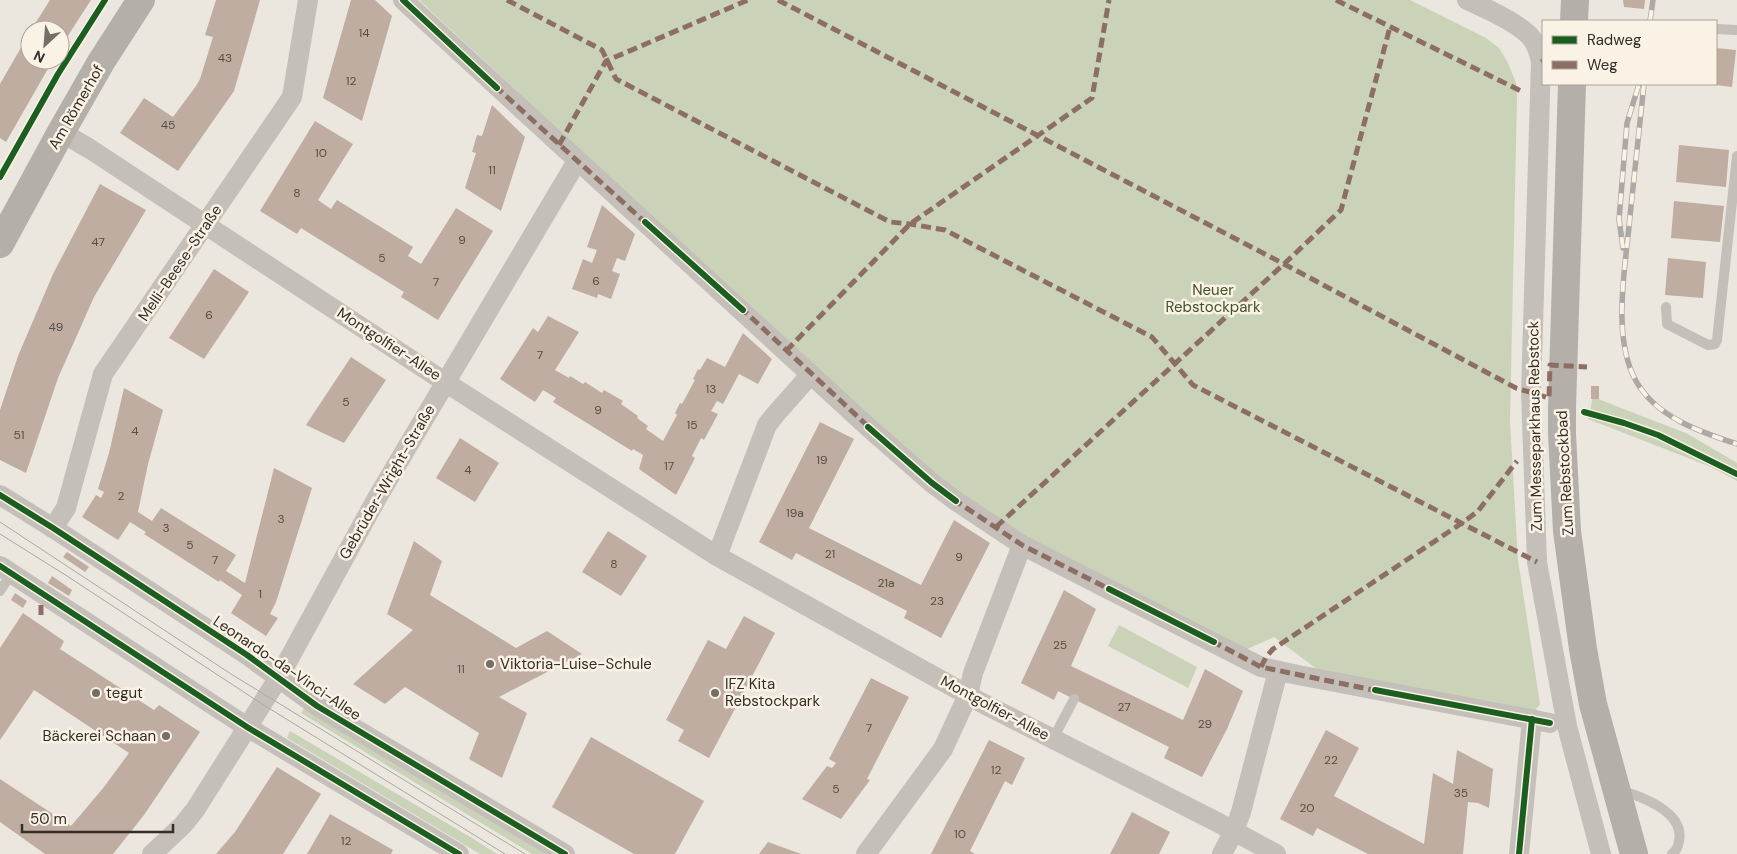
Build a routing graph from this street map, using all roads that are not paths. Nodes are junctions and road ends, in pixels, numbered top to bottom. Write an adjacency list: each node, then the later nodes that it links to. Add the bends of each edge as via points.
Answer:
1 (140, 0): 10 (main road, Am Römerhof)
2 (308, 0): 14 (street, Melli-Beese-Straße, via 292,96)
3 (403, 0): 12 (street)
4 (1467, 0): 41 (street, Zum Messeparkhaus Rebstock, via 1526,32 1538,49 1541,62 1531,392 1537,562 1567,726)
5 (1575, 0): 6 (main road)
6 (1574, 20)
7 (1717, 29): 8 (lane)
8 (1737, 30)
9 (1572, 85): 32 (main road, Zum Rebstockbad, via 1562,408 1564,478 1583,648 1593,704)
10 (60, 132): 13 (main road, Am Römerhof); 14 (street, Montgolfier-Allee)
11 (1737, 156): 17 (lane, via 1715,344 1708,345 1667,324)
12 (577, 161): 18 (street); 19 (street, Gebrüder-Wright-Straße)
13 (16, 217): 15 (main road, Am Römerhof); 16 (main road, Am Römerhof)
14 (206, 224): 19 (street, Montgolfier-Allee); 21 (street, Melli-Beese-Straße, via 103,374 66,508)
15 (0, 244)
16 (0, 262)
17 (1666, 307)
18 (811, 374): 22 (street, via 932,483); 23 (street, via 768,425)
19 (445, 382): 23 (street, Montgolfier-Allee); 27 (street, Gebrüder-Wright-Straße)
20 (0, 495): 21 (street, Leonardo-da-Vinci-Allee)
21 (54, 528): 27 (street, Leonardo-da-Vinci-Allee)
22 (1022, 545): 26 (street, via 1261,666); 28 (street, via 973,673)
23 (717, 556): 28 (street, Montgolfier-Allee)
24 (6, 569): 25 (lane); 30 (street)
25 (0, 592)
26 (1278, 671): 33 (street); 40 (street, via 1541,721)
27 (278, 677): 30 (street, Gebrüder-Wright-Straße); 36 (street, Leonardo-da-Vinci-Allee, via 317,706)
28 (968, 695): 31 (street, Montgolfier-Allee); 37 (street, via 944,749)
29 (1074, 700): 31 (lane)
30 (247, 727): 34 (street, Gebrüder-Wright-Straße, via 195,810); 35 (street)
31 (1053, 739): 33 (street, Montgolfier-Allee)
32 (1617, 789): 42 (main road, Zum Rebstockbad); 43 (lane, via 1653,803 1675,820 1680,833 1677,850)
33 (1234, 831): 38 (street); 39 (street, Montgolfier-Allee)
34 (152, 854)
35 (459, 854)
36 (565, 854)
37 (866, 854)
38 (1222, 854)
39 (1276, 854)
40 (1519, 854)
41 (1601, 854)
42 (1634, 854)
43 (1672, 854)

